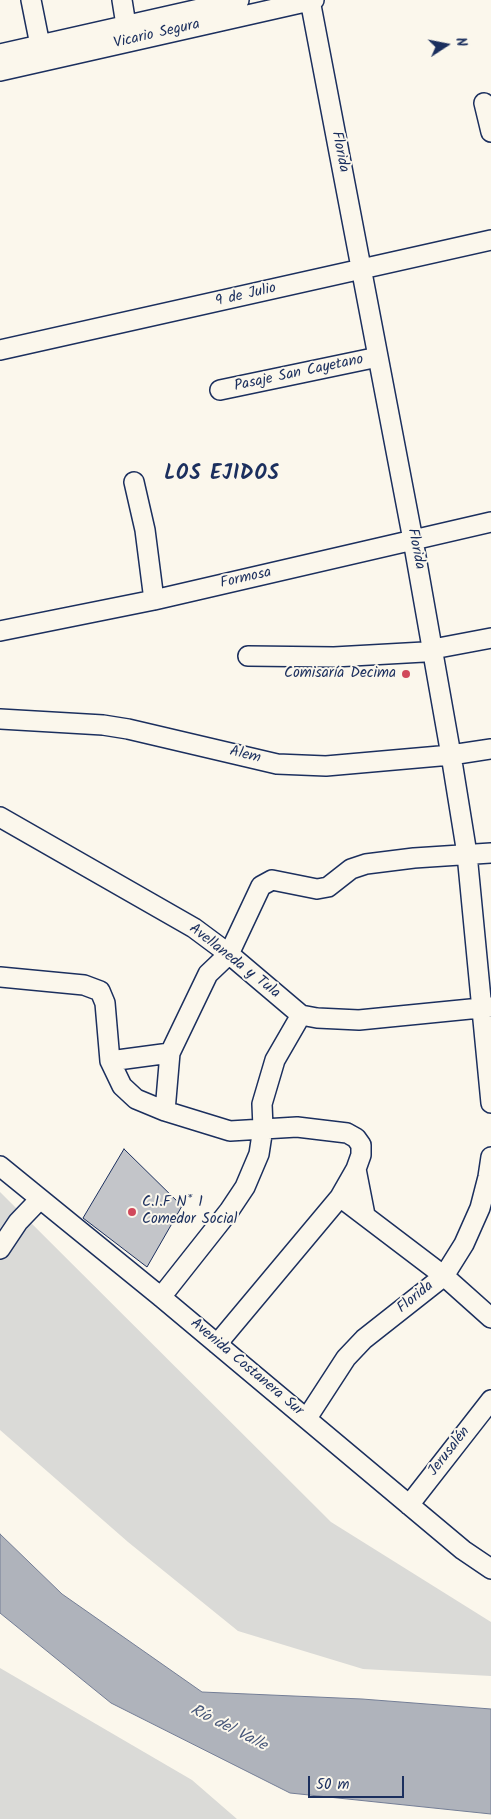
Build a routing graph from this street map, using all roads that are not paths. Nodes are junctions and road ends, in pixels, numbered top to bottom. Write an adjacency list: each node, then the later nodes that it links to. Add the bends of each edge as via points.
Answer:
1 (31, 0): 7 (street)
2 (122, 0): 6 (street)
3 (239, 0): 5 (street, Vicario Segura)
4 (311, 0): 9 (street, Vicario Segura); 13 (street, Florida)
5 (216, 3): 6 (street, Vicario Segura)
6 (126, 25): 7 (street, Vicario Segura)
7 (40, 45): 8 (street, Vicario Segura)
8 (0, 54)
9 (0, 71)
10 (484, 102): 11 (street)
11 (491, 132)
12 (491, 240): 13 (street, 9 de Julio)
13 (362, 270): 14 (street, 9 de Julio); 15 (street, Florida)
14 (0, 350)
15 (378, 357): 16 (street, Pasaje San Cayetano); 19 (street, Florida)
16 (220, 390)
17 (134, 482): 20 (street, via 145,530)
18 (491, 522): 19 (street, Formosa)
19 (413, 540): 20 (street, Formosa); 23 (street, Florida)
20 (154, 600): 21 (street, Formosa)
21 (0, 631)
22 (491, 638): 23 (street)
23 (433, 649): 24 (street, via 334,657); 27 (street, Florida)
24 (248, 656)
25 (0, 719): 27 (street, Alem, via 128,729 277,764 326,766)
26 (491, 749): 27 (street, Alem)
27 (451, 755): 30 (street, Florida)
28 (0, 817): 31 (street, Avellaneda y Tula, via 194,928)
29 (491, 853): 30 (street)
30 (467, 854): 31 (street, via 366,864 350,869 328,887 317,889 272,880 261,886); 33 (street, Florida)
31 (229, 954): 34 (street, Avellaneda y Tula); 35 (street, via 208,974)
32 (0, 977): 36 (street, via 84,985 100,991)
33 (487, 1008): 34 (street, via 360,1020); 37 (street, Florida)
34 (301, 1015): 39 (street, via 275,1060 262,1104)
35 (170, 1053): 36 (street); 38 (street)
36 (110, 1061): 38 (street, via 122,1086 136,1099)
37 (491, 1103)
38 (165, 1111): 39 (street, via 230,1131)
39 (263, 1128): 42 (street, via 297,1127 347,1133 361,1145); 48 (street, via 259,1154 230,1212)
40 (491, 1157): 47 (street, Florida, via 480,1208 464,1244)
41 (0, 1166): 44 (street, Avenida Costanera Sur)
42 (356, 1169): 43 (street); 45 (street)
43 (340, 1196): 45 (street); 50 (street)
44 (40, 1199): 46 (street, via 18,1222); 48 (street, Avenida Costanera Sur)
45 (365, 1216): 47 (street)
46 (0, 1249)
47 (444, 1276): 49 (street); 52 (street, Florida, via 364,1339 346,1358)
48 (161, 1296): 50 (street, Avenida Costanera Sur)
49 (491, 1318)
50 (217, 1344): 52 (street, Avenida Costanera Sur)
51 (491, 1400): 53 (street, Jerusalén)
52 (307, 1418): 53 (street, Avenida Costanera Sur)
53 (409, 1505): 54 (street, Avenida Costanera Sur)
54 (491, 1569)

